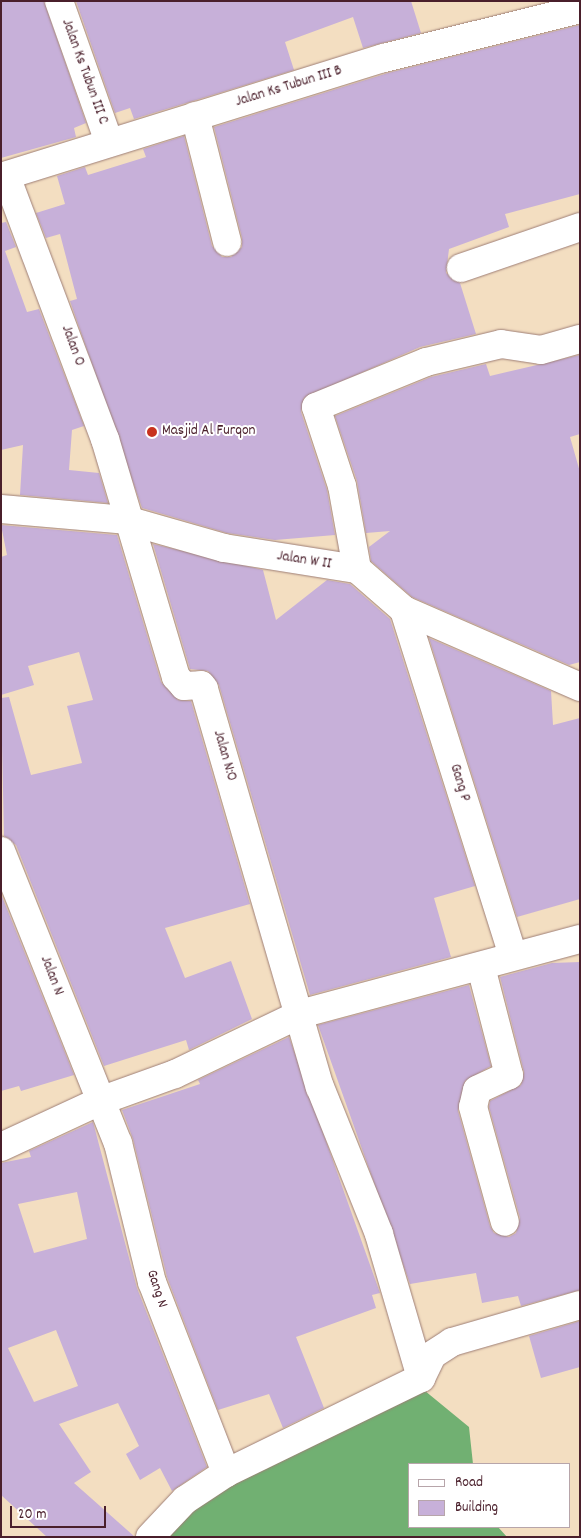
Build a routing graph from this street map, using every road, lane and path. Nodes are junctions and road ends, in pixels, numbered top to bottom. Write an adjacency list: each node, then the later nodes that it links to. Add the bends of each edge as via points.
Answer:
1 (59, 1): 4 (street, Jalan Ks Tubun III C)
2 (580, 9): 3 (street, Jalan Ks Tubun III B, via 384,58)
3 (195, 116): 4 (street, Jalan Ks Tubun III B); 7 (street)
4 (109, 142): 5 (street, Jalan Ks Tubun III B)
5 (4, 176): 11 (street, Jalan O, via 83,376)
6 (580, 227): 8 (street)
7 (227, 242)
8 (461, 268)
9 (580, 339): 12 (street, via 541,350 501,344 426,362 316,407 342,486)
10 (1, 509): 11 (street, Jalan W II)
11 (126, 520): 12 (street, Jalan W II, via 224,548); 19 (street, Jalan N:O, via 176,678 184,686 201,685 204,689)
12 (357, 569): 13 (street)
13 (404, 610): 14 (street); 17 (street, Gang P)
14 (580, 687)
15 (1, 851): 20 (street, Jalan N)
16 (580, 939): 17 (street)
17 (513, 956): 18 (street)
18 (481, 967): 19 (street); 22 (street, via 509,1075 477,1090 473,1107)
19 (300, 1014): 20 (street, via 174,1074); 24 (street, via 320,1087 379,1234)
20 (100, 1101): 21 (street); 25 (street, Gang N, via 129,1177 152,1282)
21 (1, 1147)
22 (505, 1222)
23 (580, 1305): 24 (street, via 452,1342 432,1355)
24 (421, 1378): 25 (street)
25 (226, 1473): 26 (street, via 186,1500)
26 (150, 1537)

